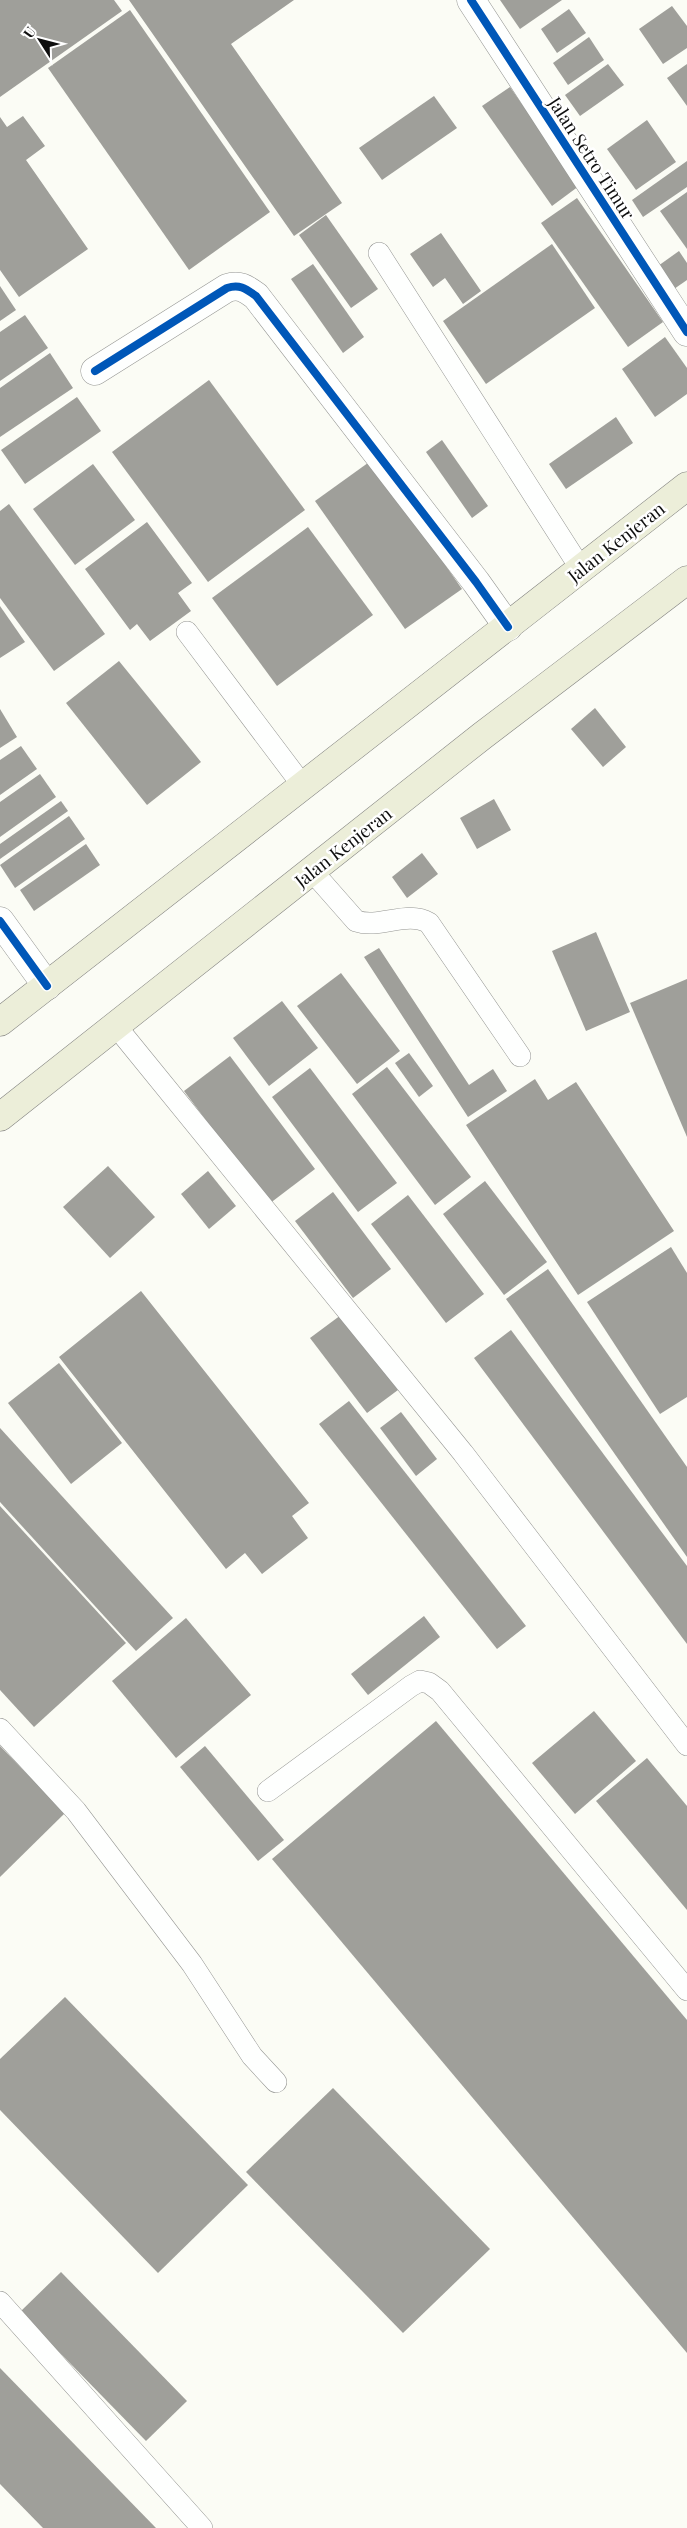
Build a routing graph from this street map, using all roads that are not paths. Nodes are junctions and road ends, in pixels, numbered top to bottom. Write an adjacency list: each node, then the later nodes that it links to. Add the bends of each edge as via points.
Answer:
1 (470, 0): 3 (street, Jalan Setro Timur)
2 (379, 253): 6 (lane)
3 (687, 332)
4 (95, 371): 8 (street, via 227,288 236,285 246,288 274,319)
5 (687, 486): 6 (main road, Jalan Kenjeran)
6 (581, 569): 8 (main road, Jalan Kenjeran)
7 (687, 580): 11 (main road, Jalan Kenjeran, via 482,736)
8 (508, 627): 10 (main road, Jalan Kenjeran)
9 (187, 632): 10 (lane)
10 (303, 786): 13 (main road, Jalan Kenjeran)
11 (312, 872): 15 (main road, Jalan Kenjeran); 16 (lane, via 356,921 370,923 418,918 429,923)
12 (0, 921): 13 (street)
13 (47, 986): 14 (main road, Jalan Kenjeran)
14 (0, 1022)
15 (116, 1025): 17 (main road, Jalan Kenjeran); 19 (lane, via 463,1454)
16 (520, 1056)
17 (0, 1117)
18 (0, 1729): 22 (lane, via 76,1811 192,1964 252,2056)
19 (687, 1745)
20 (268, 1791): 21 (lane, via 411,1686 420,1681 429,1683 440,1691)
21 (687, 1990)
22 (276, 2082)
23 (0, 2302): 24 (lane)
24 (202, 2528)

